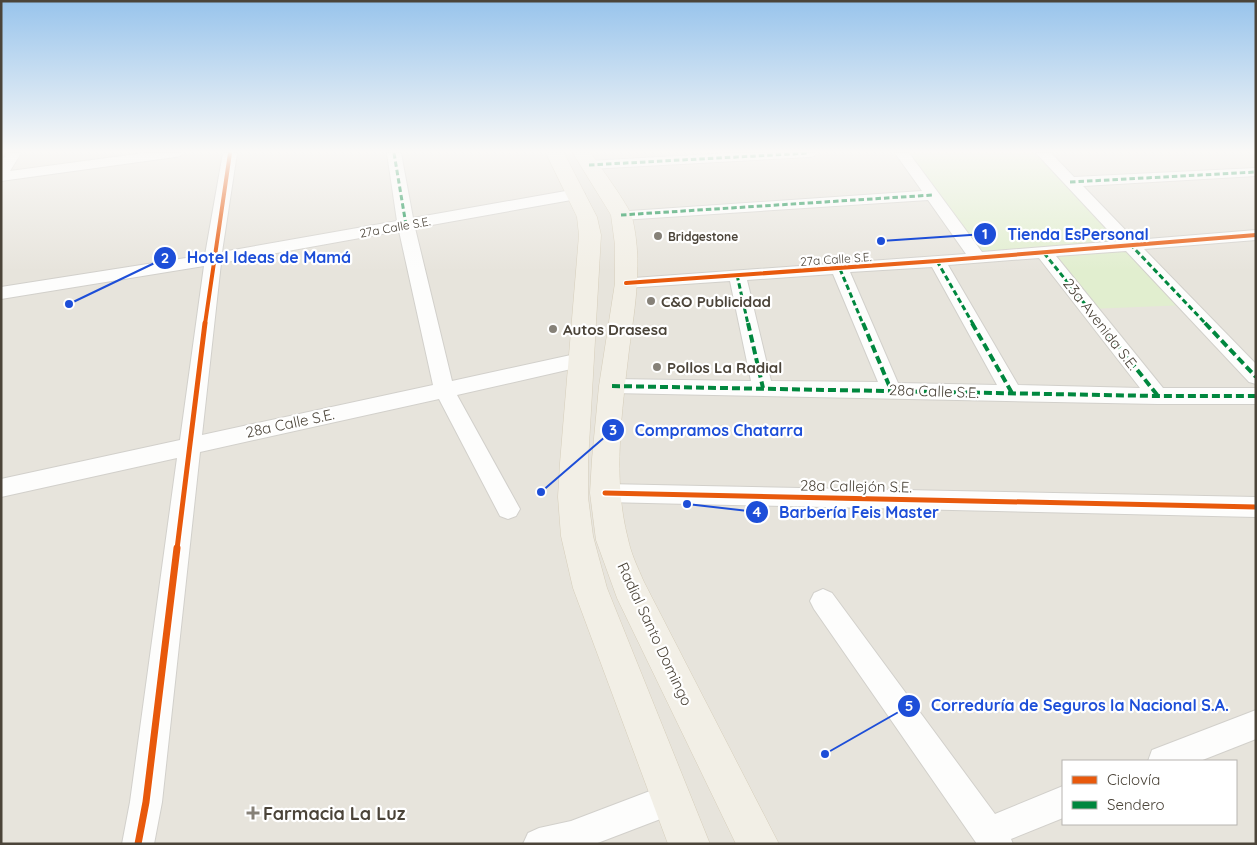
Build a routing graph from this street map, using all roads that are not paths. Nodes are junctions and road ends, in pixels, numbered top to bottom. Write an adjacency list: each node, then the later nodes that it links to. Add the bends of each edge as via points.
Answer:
1 (224, 192): 15 (street)
2 (401, 192): 9 (street)
3 (605, 192): 8 (main road, Radial Santo Domingo)
4 (930, 192): 7 (street)
5 (1080, 192): 11 (street)
6 (577, 194): 9 (street, 27a Calle S.E.); 19 (main road, via 597,224 607,260); 21 (main road, via 587,217 590,251)
7 (932, 195): 8 (street); 14 (street)
8 (621, 215): 19 (main road, Radial Santo Domingo, via 626,245)
9 (406, 225): 15 (street, 27a Calle S.E.); 25 (street)
10 (1248, 235): 11 (street, 27a Calle S.E.); 12 (street)
11 (1130, 244): 13 (street, 27a Calle S.E.); 22 (street)
12 (1256, 250)
13 (1044, 253): 14 (street, 27a Calle S.E.); 28 (street, 23a Avenida S.E.)
14 (978, 258): 16 (street, 27a Calle S.E.)
15 (213, 259): 20 (street, 27a Calle S.E.); 30 (street)
16 (937, 262): 17 (street, 27a Calle S.E.); 27 (street)
17 (840, 269): 18 (street, 27a Calle S.E.); 26 (street)
18 (737, 275): 19 (street, 27a Calle S.E.); 24 (street)
19 (626, 283): 23 (main road, Radial Santo Domingo); 31 (main road, via 606,305 599,321 590,402)
20 (1, 293)
21 (580, 360): 25 (street, 28a Calle S.E.); 31 (main road)
22 (1256, 377)
23 (612, 386): 24 (street, 28a Calle S.E.); 33 (main road, Radial Santo Domingo)
24 (763, 388): 26 (street, 28a Calle S.E.)
25 (444, 389): 30 (street, 28a Calle S.E.); 35 (street)
26 (890, 390): 27 (street, 28a Calle S.E.)
27 (1012, 393): 28 (street, 28a Calle S.E.)
28 (1158, 396): 29 (street, 28a Calle S.E.)
29 (1256, 396)
30 (190, 444): 32 (street, 28a Calle S.E.); 42 (street, via 146,802)
31 (574, 463): 39 (main road, via 577,536 590,588)
32 (1, 488)
33 (605, 493): 34 (street, 28a Callejón S.E.); 39 (main road, via 596,517 594,537 600,568 653,699 664,741); 46 (main road, Radial Santo Domingo, via 612,540 629,587)
34 (1256, 507)
35 (508, 510)
36 (823, 601): 41 (street)
37 (1256, 724): 38 (street)
38 (1166, 760)
39 (671, 799): 43 (street, via 571,837); 44 (main road); 45 (main road)
40 (1062, 803): 41 (street)
41 (993, 838)
42 (138, 844)
43 (539, 844)
44 (689, 844)
45 (705, 844)
46 (758, 844)

